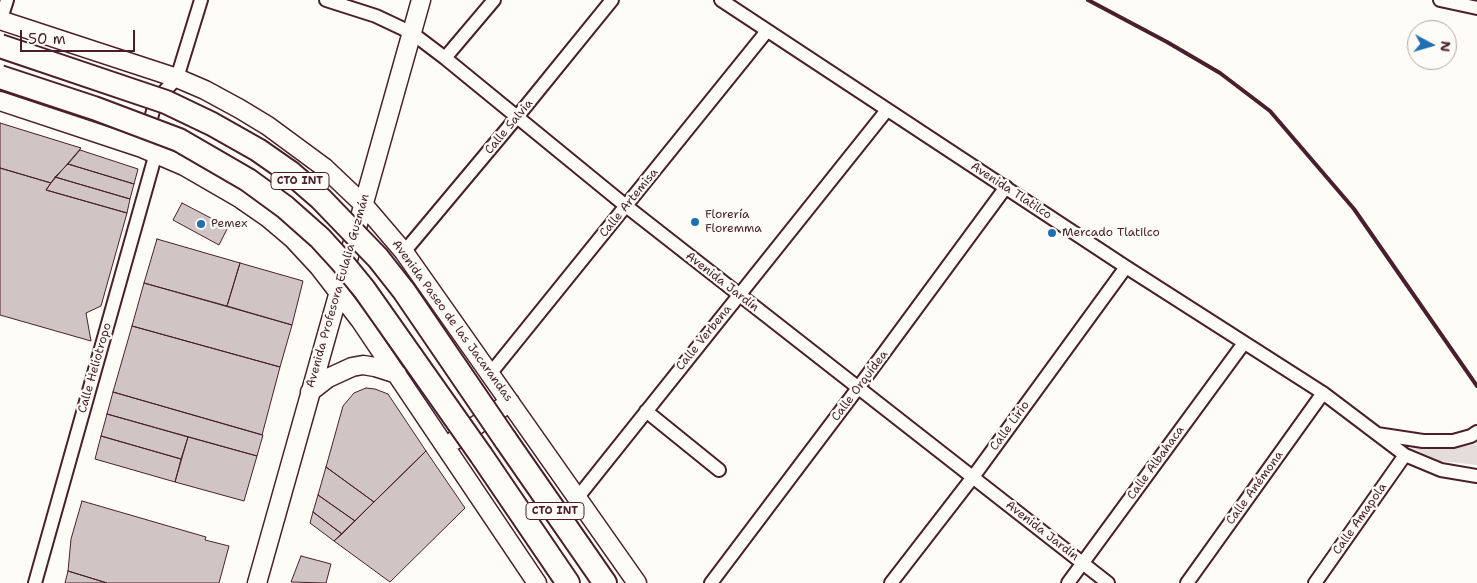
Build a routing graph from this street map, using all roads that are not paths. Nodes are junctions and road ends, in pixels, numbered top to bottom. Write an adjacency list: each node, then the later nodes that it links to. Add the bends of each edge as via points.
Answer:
1 (7, 0): 10 (street)
2 (201, 0): 16 (street)
3 (326, 0): 12 (street, Avenida Jardín, via 376,16)
4 (421, 0): 12 (main road, Avenida Profesora Eulalia Guzmán)
5 (494, 0): 14 (street)
6 (612, 0): 19 (street, Calle Salvia)
7 (721, 0): 11 (street, Avenida Tlatilco)
8 (1441, 0): 9 (street)
9 (1477, 8)
10 (0, 21): 16 (main road, Avenida Paseo de las Jacarandas / CTO INT)
11 (767, 31): 18 (street, Avenida Tlatilco); 23 (street, Calle Artemisa)
12 (412, 33): 14 (street, Avenida Jardín); 22 (main road, Avenida Profesora Eulalia Guzmán)
13 (0, 46): 49 (highway, CTO INT, bridge, via 166,102 258,150 321,199 378,258 404,291)
14 (445, 58): 19 (street, Avenida Jardín)
15 (0, 78): 48 (highway, CTO INT, bridge, via 94,108 178,140 248,180 320,238 364,289)
16 (177, 78): 20 (street, Calle Heliotropo, via 156,100); 22 (main road, Avenida Paseo de las Jacarandas / CTO INT, via 223,99 268,126 325,168)
17 (0, 101): 20 (main road)
18 (887, 110): 21 (street, Avenida Tlatilco); 27 (street, Calle Verbena)
19 (517, 117): 23 (street, Avenida Jardín); 24 (street, Calle Salvia)
20 (149, 150): 26 (main road, via 216,183 267,217 319,267); 45 (street, Calle Heliotropo)
21 (1006, 187): 25 (street, Avenida Tlatilco); 31 (street, Calle Orquídea)
22 (363, 204): 24 (main road, Avenida Paseo de las Jacarandas / CTO INT); 26 (main road, Avenida Profesora Eulalia Guzmán)
23 (626, 206): 27 (street, Avenida Jardín); 30 (street, Calle Artemisa)
24 (404, 252): 30 (main road, Avenida Paseo de las Jacarandas / CTO INT)
25 (1126, 266): 28 (street, Avenida Tlatilco); 42 (street, Calle Lirio)
26 (338, 292): 29 (main road); 32 (main road, Avenida Profesora Eulalia Guzmán)
27 (739, 295): 31 (street, Avenida Jardín); 35 (street, Calle Verbena)
28 (1244, 343): 33 (street, Avenida Tlatilco); 44 (street, Calle Albahaca)
29 (397, 374): 32 (main road, via 375,367 352,367 328,378); 38 (main road)
30 (490, 374): 34 (main road, Avenida Paseo de las Jacarandas / CTO INT)
31 (858, 388): 42 (street, Avenida Jardín); 51 (street, Calle Orquídea)
32 (310, 392): 46 (main road, Avenida Profesora Eulalia Guzmán)
33 (1323, 393): 37 (street, Avenida Tlatilco); 55 (street, Calle Anémona)
34 (510, 402): 38 (main road); 43 (main road, Avenida Paseo de las Jacarandas / CTO INT)
35 (646, 411): 40 (street); 43 (street, Calle Verbena)
36 (1477, 432): 37 (street, Avenida Tlatilco, via 1453,442)
37 (1376, 433): 39 (street, Avenida Tlatilco)
38 (445, 447): 47 (main road)
39 (1405, 455): 41 (street, Avenida Tlatilco, via 1441,470); 56 (street, Calle Amapola)
40 (719, 470)
41 (1477, 476)
42 (972, 477): 44 (street, Avenida Jardín); 52 (street, Calle Lirio)
43 (578, 497): 50 (main road, Avenida Paseo de las Jacarandas / CTO INT)
44 (1083, 563): 53 (street, Calle Albahaca); 54 (street, Avenida Jardín)
45 (35, 583)
46 (256, 583)
47 (537, 583)
48 (568, 583)
49 (605, 583)
50 (637, 583)
51 (711, 583)
52 (891, 583)
53 (1068, 583)
54 (1108, 583)
55 (1186, 583)
56 (1315, 583)

